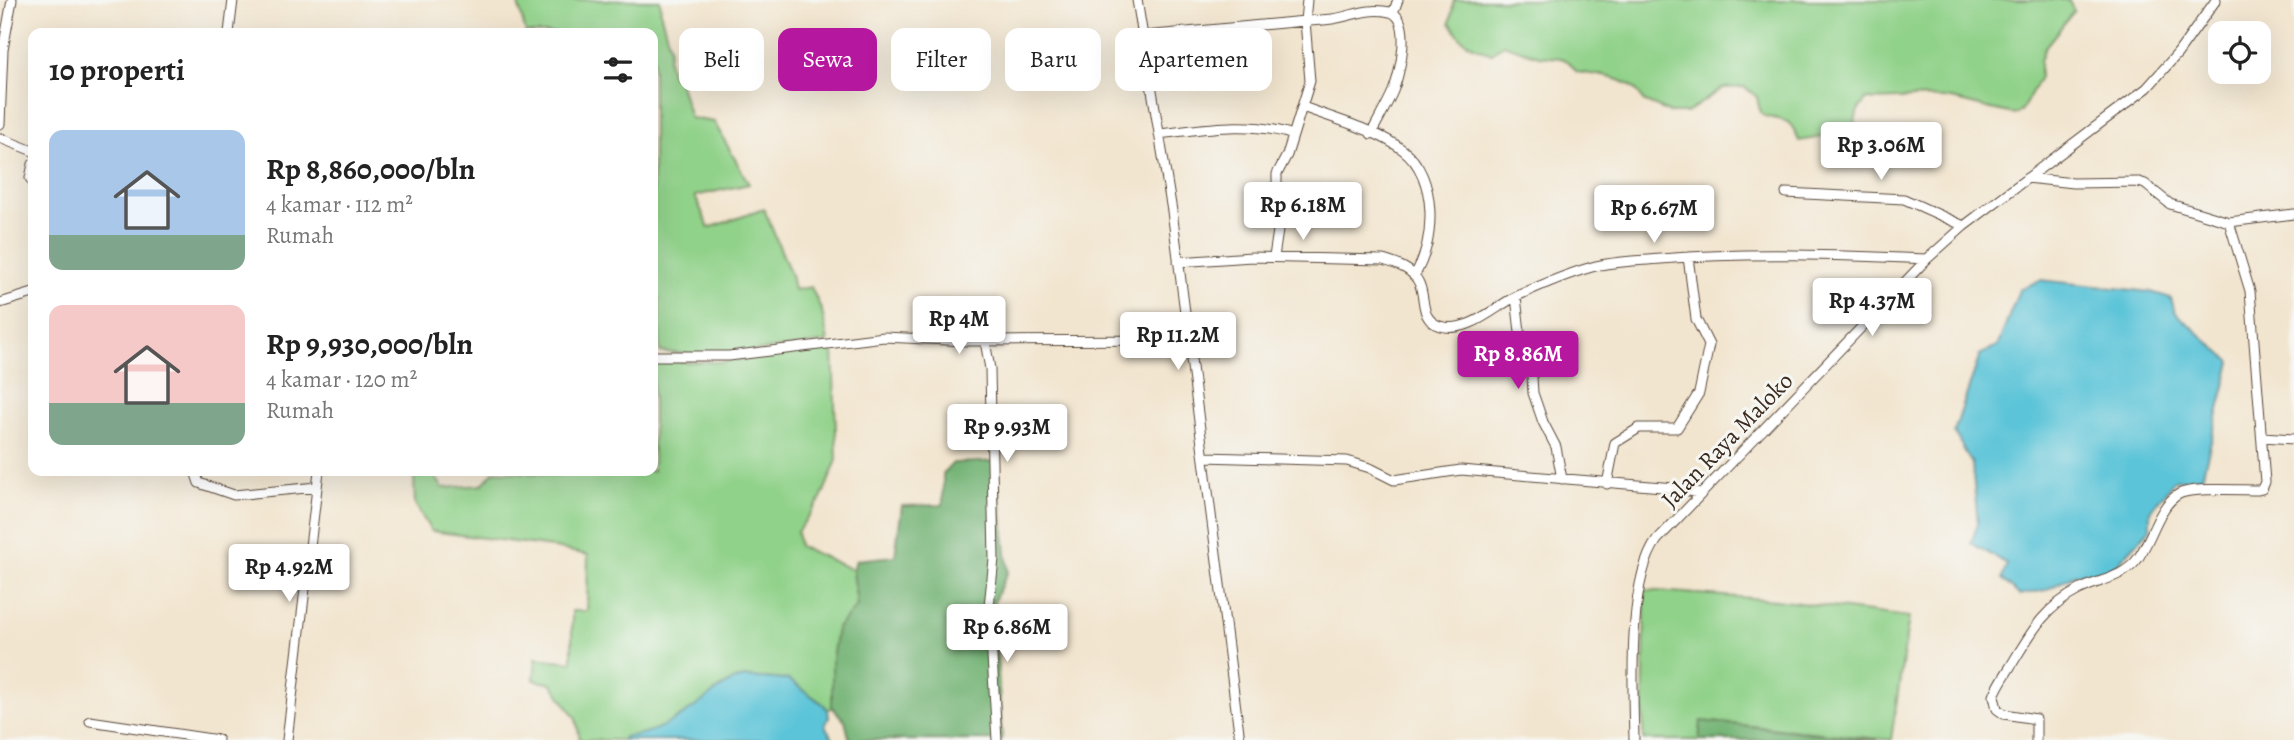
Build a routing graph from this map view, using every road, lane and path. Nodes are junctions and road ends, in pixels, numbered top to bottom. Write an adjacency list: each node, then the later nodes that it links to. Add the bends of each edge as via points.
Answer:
1 (12, 0): 12 (street)
2 (233, 0): 9 (street)
3 (1137, 0): 10 (street)
4 (1307, 0): 8 (street)
5 (1398, 0): 7 (street)
6 (2213, 1): 21 (street, Jalan Raya Maloko, via 2155,81)
7 (1393, 13): 8 (street, via 1356,11); 17 (street, via 1401,20 1403,31 1398,77)
8 (1305, 22): 11 (street); 14 (street, via 1311,72)
9 (230, 28)
10 (1142, 28)
11 (1236, 28)
12 (1, 77): 15 (street)
13 (1152, 91): 16 (street)
14 (1303, 107): 17 (street); 18 (street)
15 (0, 124)
16 (1159, 134): 18 (street, via 1261,127); 29 (street)
17 (1371, 134): 30 (street, via 1413,159 1429,197 1426,249)
18 (1293, 135): 26 (street, via 1277,174 1283,197)
19 (0, 138): 20 (street)
20 (28, 149)
21 (2027, 178): 24 (street, via 2138,182 2170,204); 25 (street, Jalan Raya Maloko)
22 (1786, 193): 25 (street, via 1904,199)
23 (2294, 214): 24 (street)
24 (2229, 222): 37 (street, via 2250,291)
25 (1964, 226): 28 (street, Jalan Raya Maloko)
26 (1274, 257): 29 (street); 30 (street, via 1383,260)
27 (1688, 257): 28 (street); 32 (street, via 1604,265); 43 (street, via 1696,319 1709,345 1699,393 1676,428 1639,428 1615,443)
28 (1927, 259): 45 (street, Jalan Raya Maloko)
29 (1178, 262): 34 (street)
30 (1414, 276): 32 (street, via 1426,315 1440,326 1469,323)
31 (28, 295): 33 (street)
32 (1516, 297): 42 (street, via 1534,393 1556,447)
33 (0, 303)
34 (1189, 340): 35 (street); 39 (street)
35 (985, 341): 36 (street, via 884,337 729,356); 49 (street, via 990,369 994,559 989,606)
36 (658, 356)
37 (2262, 437): 38 (street); 52 (street, via 2262,489 2178,494 2166,504 2134,564 2077,591 2038,621 1994,696 1997,709 2004,714 2036,719)
38 (2294, 439)
39 (1204, 457): 42 (street, via 1347,461 1394,480 1461,470); 50 (street)
40 (196, 476): 44 (street, via 199,483 234,495)
41 (318, 476): 44 (street)
42 (1562, 479): 43 (street)
43 (1607, 484): 45 (street)
44 (317, 487): 48 (street)
45 (1700, 493): 51 (street, Jalan Raya Maloko, via 1657,540 1645,563 1635,623)
46 (90, 721): 47 (street)
47 (218, 740)
48 (287, 740)
49 (997, 740)
50 (1240, 740)
51 (1634, 740)
52 (2036, 740)

